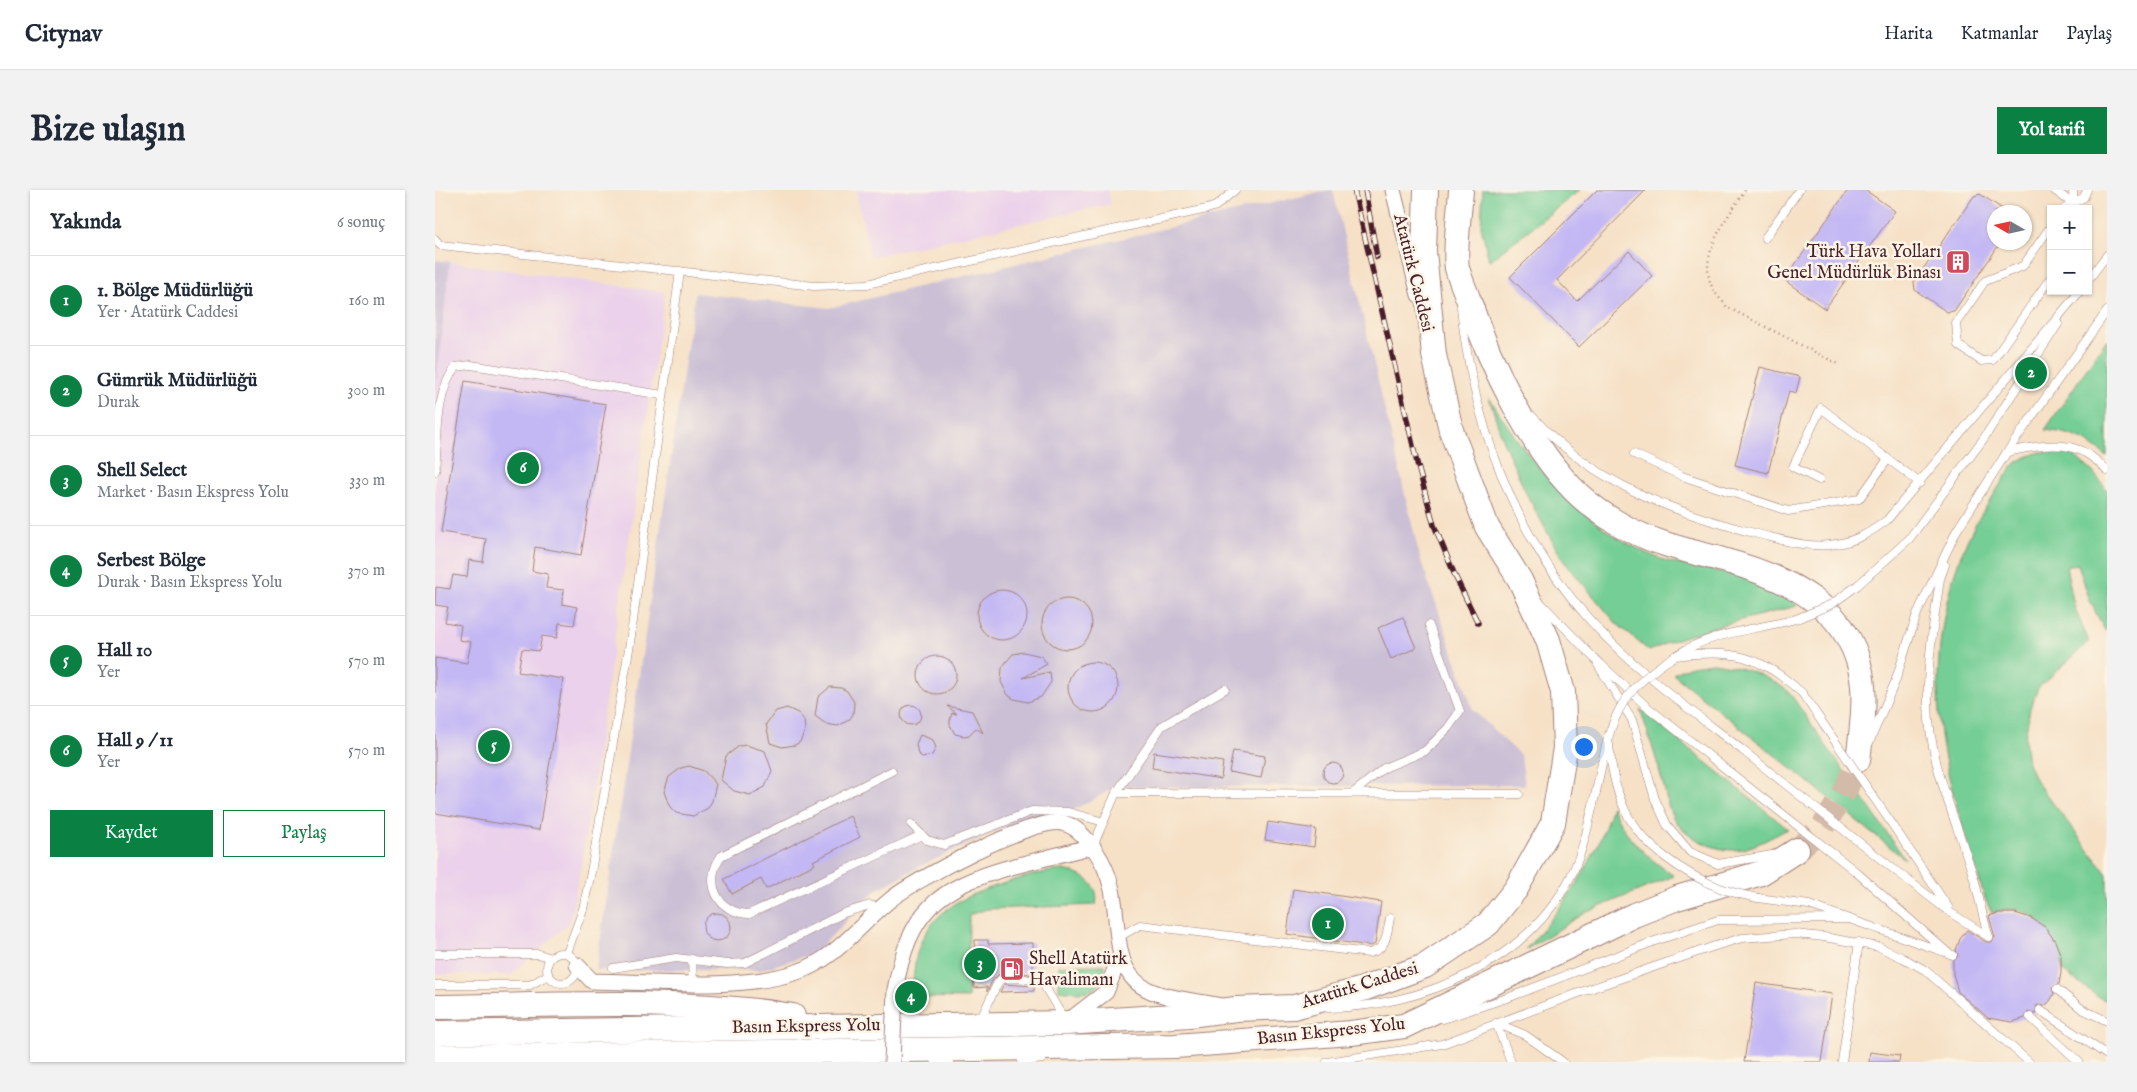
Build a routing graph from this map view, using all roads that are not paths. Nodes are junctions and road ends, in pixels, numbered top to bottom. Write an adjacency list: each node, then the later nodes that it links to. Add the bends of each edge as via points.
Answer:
1 (1235, 190): 17 (lane, via 1207,209 867,284 814,286)
2 (1393, 190): 23 (street, Atatürk Caddesi)
3 (1426, 190): 23 (main road, Atatürk Caddesi, via 1424,252)
4 (1461, 190): 16 (main road)
5 (1799, 190): 13 (lane)
6 (2054, 190): 9 (lane)
7 (2073, 190): 10 (lane)
8 (2087, 190): 11 (lane)
9 (2072, 205)
10 (2073, 205)
11 (2074, 205)
12 (2047, 232): 19 (lane, via 2023,266 1985,281 1956,323 1959,344 1981,361 1993,360)
13 (1765, 238)
14 (437, 243): 17 (lane)
15 (2107, 255): 18 (lane)
16 (1457, 266): 24 (main road, via 1480,334); 51 (lane, via 1465,350 1489,444 1515,509 1548,564 1588,618 1665,691)
17 (680, 271): 25 (lane)
18 (2092, 275)
19 (2047, 282)
20 (2076, 295): 32 (lane)
21 (2077, 295): 36 (lane, bridge, via 1984,438 1915,531 1859,585 1832,604 1799,618 1711,639)
22 (2107, 311): 26 (lane)
23 (1434, 355): 34 (main road, Atatürk Caddesi, via 1451,430 1469,482 1487,527)
24 (1505, 385): 32 (lane, via 1551,438 1622,487 1689,515 1804,545 1835,544 1865,536 1887,520); 40 (main road, via 1541,450 1579,495 1614,520 1667,545 1755,569 1804,591 1839,623 1859,662 1863,686)
25 (663, 395): 29 (lane, via 471,365 456,367 447,377 442,394); 56 (lane, via 630,643 591,872 583,909)
26 (2007, 452): 30 (lane, via 2046,444 2073,447 2095,458); 33 (lane)
27 (1634, 454): 28 (lane, via 1682,476 1788,511 1859,499)
28 (1888, 459): 31 (lane, via 1821,408 1793,467); 32 (lane)
29 (435, 471)
30 (2107, 471)
31 (1819, 480)
32 (1920, 483)
33 (1957, 530): 40 (lane, via 1917,614 1874,735); 51 (lane, via 1940,579 1928,675 1928,705 1933,753 1975,882 1989,937)
34 (1520, 580): 37 (lane); 68 (main road, Atatürk Caddesi, via 1548,640 1563,692 1565,748 1553,823 1543,844 1516,889 1488,924 1425,966 1363,989)
35 (1429, 624): 43 (lane, via 1460,711 1425,751 1384,768)
36 (1675, 656): 39 (lane, bridge, via 1652,671 1626,696); 51 (lane, bridge, via 1705,653 1745,657 1765,664 1802,693)
37 (1593, 657): 49 (lane, via 1632,720 1655,799 1667,825 1690,852 1718,864); 53 (lane, via 1646,706 1855,871 1951,954)
38 (1225, 689): 42 (lane, via 1162,726)
39 (1608, 737): 53 (lane, bridge, via 1611,771 1626,813 1656,849 1699,879 1722,889 1809,906); 68 (lane, bridge, via 1582,850 1570,878 1535,926 1491,961 1438,987 1401,1000 1357,1008)
40 (1858, 760)
41 (892, 771): 47 (lane, via 721,856 713,870 714,892 728,909 749,914)
42 (1116, 793): 43 (lane); 45 (lane)
43 (1353, 793): 44 (lane)
44 (1519, 794)
45 (1104, 822): 47 (lane, via 1068,812 1044,810 1032,811 951,844 938,845); 48 (lane)
46 (911, 824): 47 (lane)
47 (922, 835)
48 (1093, 846): 50 (street, via 1081,832 1061,822 1033,826 924,878); 54 (street, via 1109,879); 89 (street, bridge, via 993,872 951,889 937,900 912,932 901,959 895,990)
49 (1797, 850): 77 (main road, via 1761,873 1677,898 1634,915)
50 (880, 908): 60 (lane, via 870,905 844,913 745,962 718,964); 64 (street, via 864,926 826,957 797,972 741,983)
51 (1951, 913)
52 (1390, 918): 54 (lane, via 1383,946 1377,952 1369,953 1140,925)
53 (1849, 919): 77 (lane, Basın Ekspress Yolu, via 1718,920 1510,997 1444,1019)
54 (1117, 938): 58 (street)
55 (1859, 942): 74 (lane, via 1795,934 1742,938); 95 (lane); 96 (lane, via 1879,947 1925,970)
56 (567, 953): 59 (lane, via 561,952); 61 (lane)
57 (435, 954): 59 (lane, via 539,954)
58 (1120, 956): 69 (street, via 1129,973 1151,991); 73 (street, via 1106,992)
59 (550, 958): 63 (lane, via 546,970)
60 (692, 959): 62 (lane, via 677,958); 64 (lane)
61 (577, 965): 63 (lane, via 576,974 565,983 555,982); 64 (street, via 592,981)
62 (613, 968)
63 (548, 975): 65 (lane, via 530,985)
64 (693, 982)
65 (435, 985)
66 (2057, 989): 72 (lane, via 2082,1009)
67 (435, 1007): 76 (main road, via 713,1006)
68 (1294, 1007): 69 (main road, Atatürk Caddesi)
69 (1236, 1009): 73 (main road, Basın Ekspress Yolu)
70 (2040, 1010): 82 (lane)
71 (2030, 1017): 97 (lane)
72 (2107, 1021)
73 (1066, 1023): 75 (main road, Basın Ekspress Yolu); 75 (lane, via 1042,982 1010,978 997,984)
74 (1496, 1023): 92 (lane, via 1442,1044); 93 (lane); 94 (lane, via 1525,1035)
75 (979, 1024): 76 (main road, Basın Ekspress Yolu)
76 (847, 1026): 78 (main road, Basın Ekspress Yolu)
77 (1404, 1026): 79 (main road, Basın Ekspress Yolu, via 1175,1046)
78 (435, 1033)
79 (1122, 1046): 81 (main road, Basın Ekspress Yolu); 83 (lane)
80 (793, 1051): 81 (main road, Basın Ekspress Yolu); 84 (main road, Basın Ekspress Yolu); 88 (main road)
81 (866, 1051): 85 (lane)
82 (2107, 1055)
83 (1078, 1056)
84 (435, 1057)
85 (918, 1058)
86 (1053, 1059): 91 (lane)
87 (928, 1060): 90 (lane)
88 (767, 1062)
89 (892, 1062)
90 (949, 1062)
91 (1022, 1062)
92 (1327, 1062)
93 (1511, 1062)
94 (1563, 1062)
95 (1842, 1062)
96 (2029, 1062)
97 (2079, 1062)

